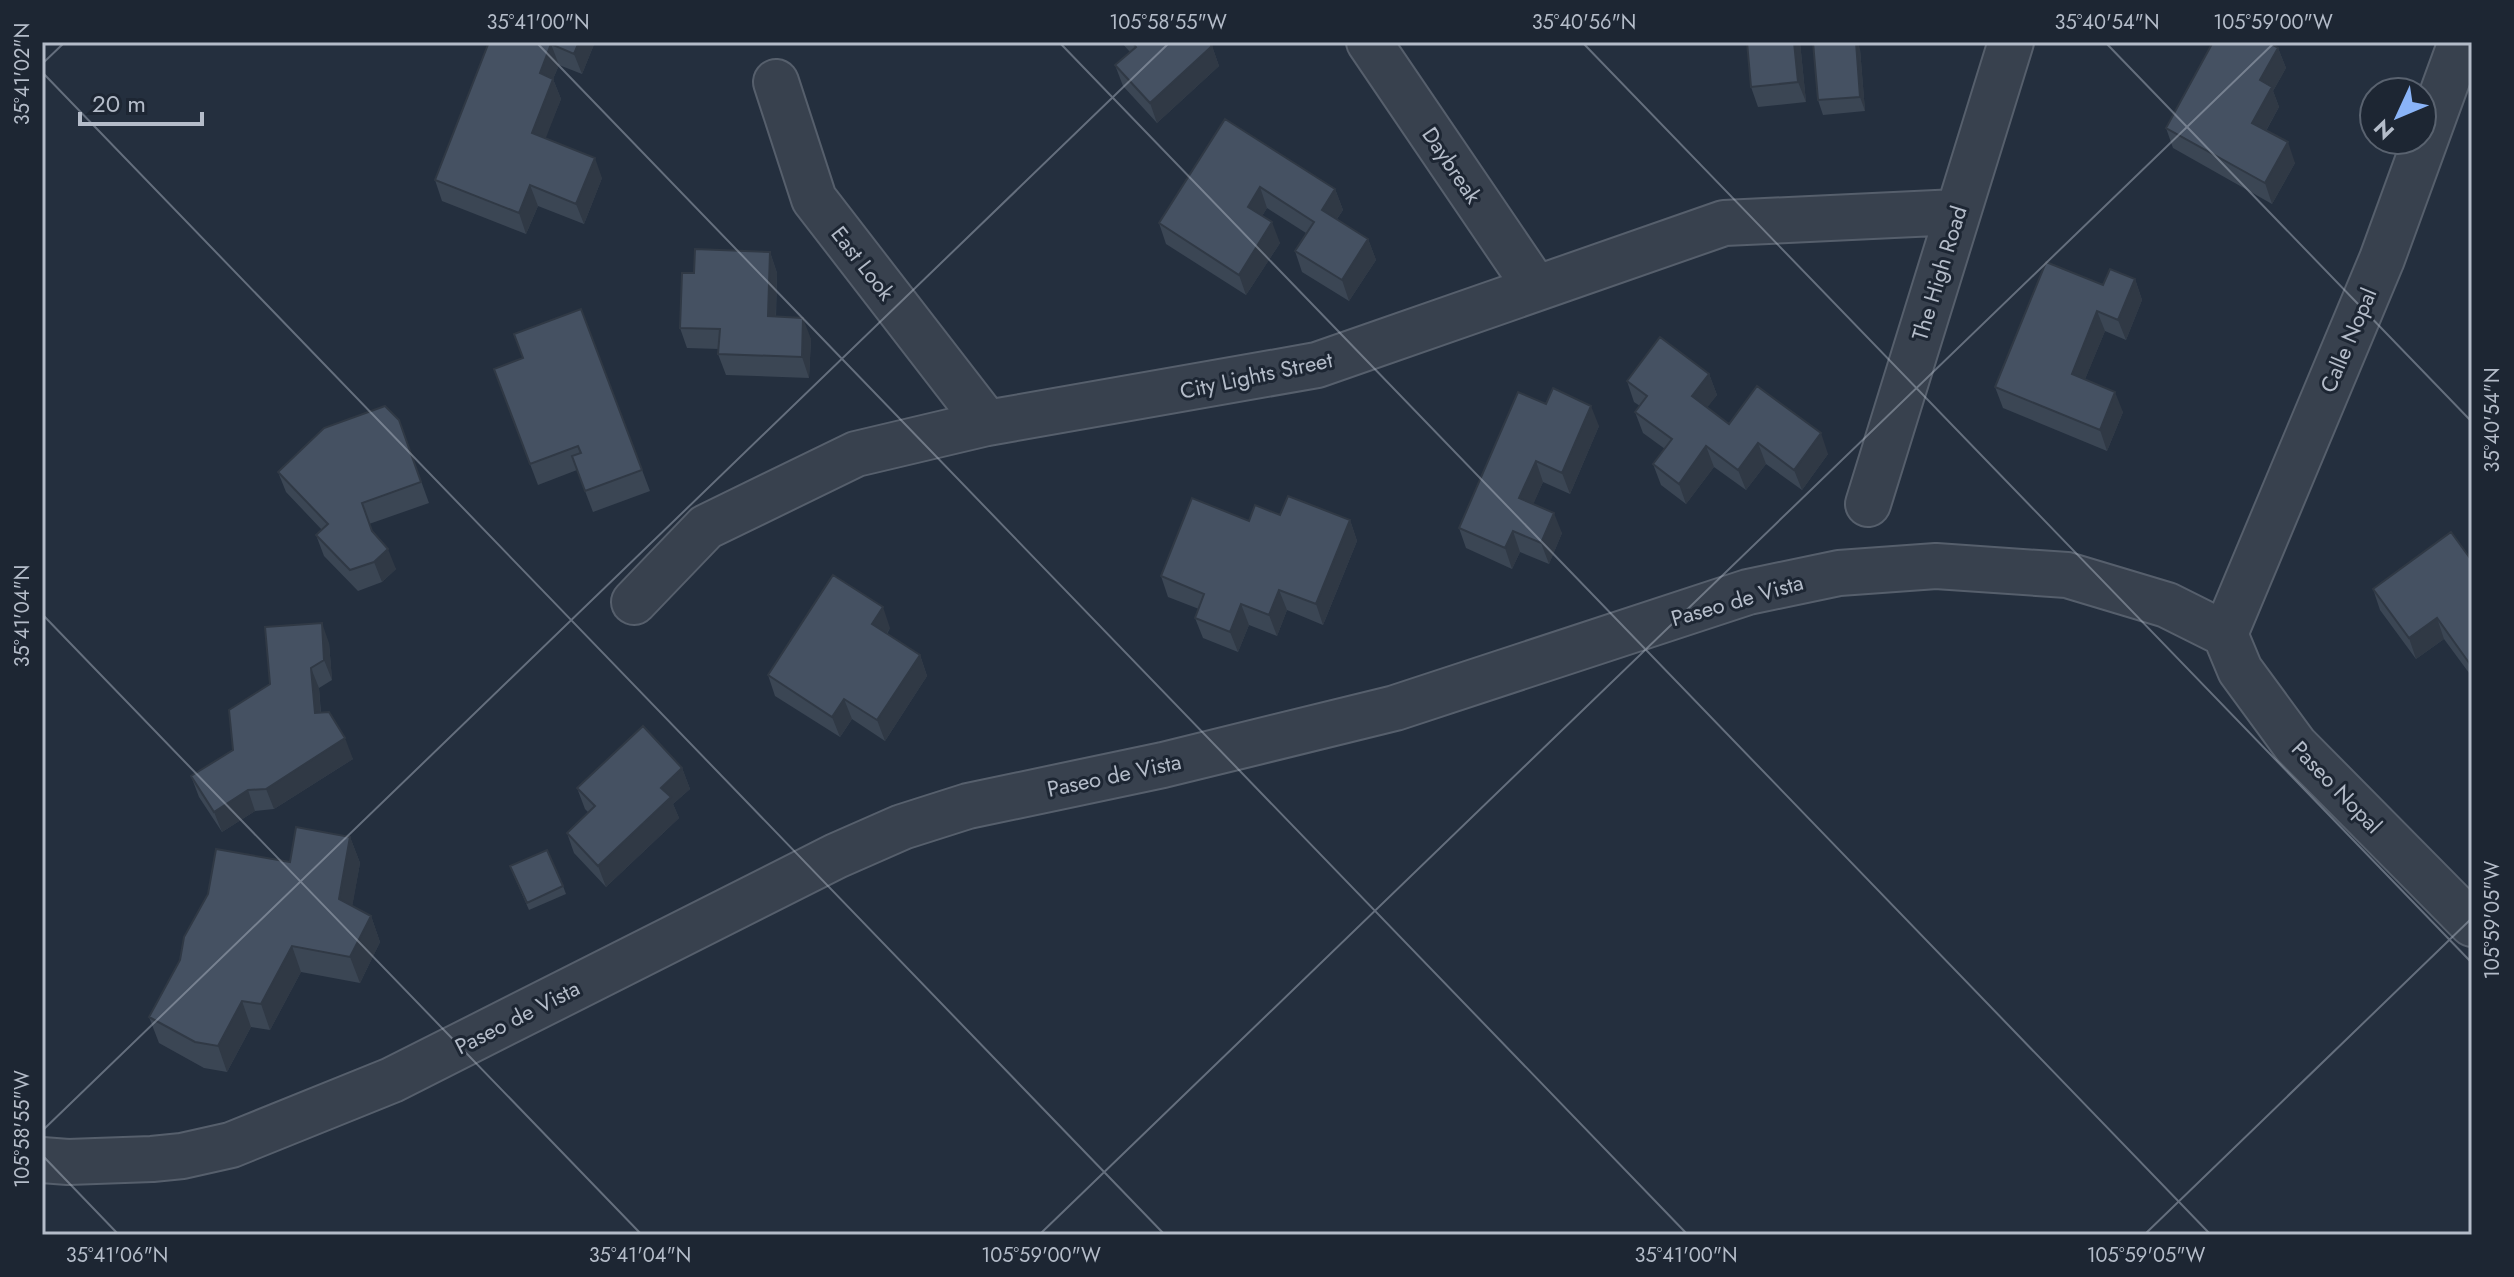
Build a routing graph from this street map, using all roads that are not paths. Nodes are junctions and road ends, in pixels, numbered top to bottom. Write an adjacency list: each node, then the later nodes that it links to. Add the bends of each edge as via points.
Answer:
1 (1369, 42): 6 (street, Daybreak)
2 (2011, 42): 5 (street, The High Road)
3 (2461, 42): 10 (street, Calle Nopal, via 2382,259)
4 (776, 82): 7 (street, East Look, via 814,199)
5 (1957, 212): 6 (street, City Lights Street, via 1724,223); 8 (street, The High Road)
6 (1536, 288): 7 (street, City Lights Street, via 1317,365)
7 (987, 423): 9 (street, City Lights Street, via 856,454 706,527)
8 (1868, 504)
9 (634, 602)
10 (2225, 634): 11 (street, Paseo Nopal, via 2240,670 2295,745); 12 (street, Paseo de Vista, via 2167,605 2126,592 2067,575 2015,570 1936,566 1839,573 1748,592 1395,708 968,806 902,827 392,1080 231,1145 152,1159)
11 (2472, 924)
12 (42, 1160)

